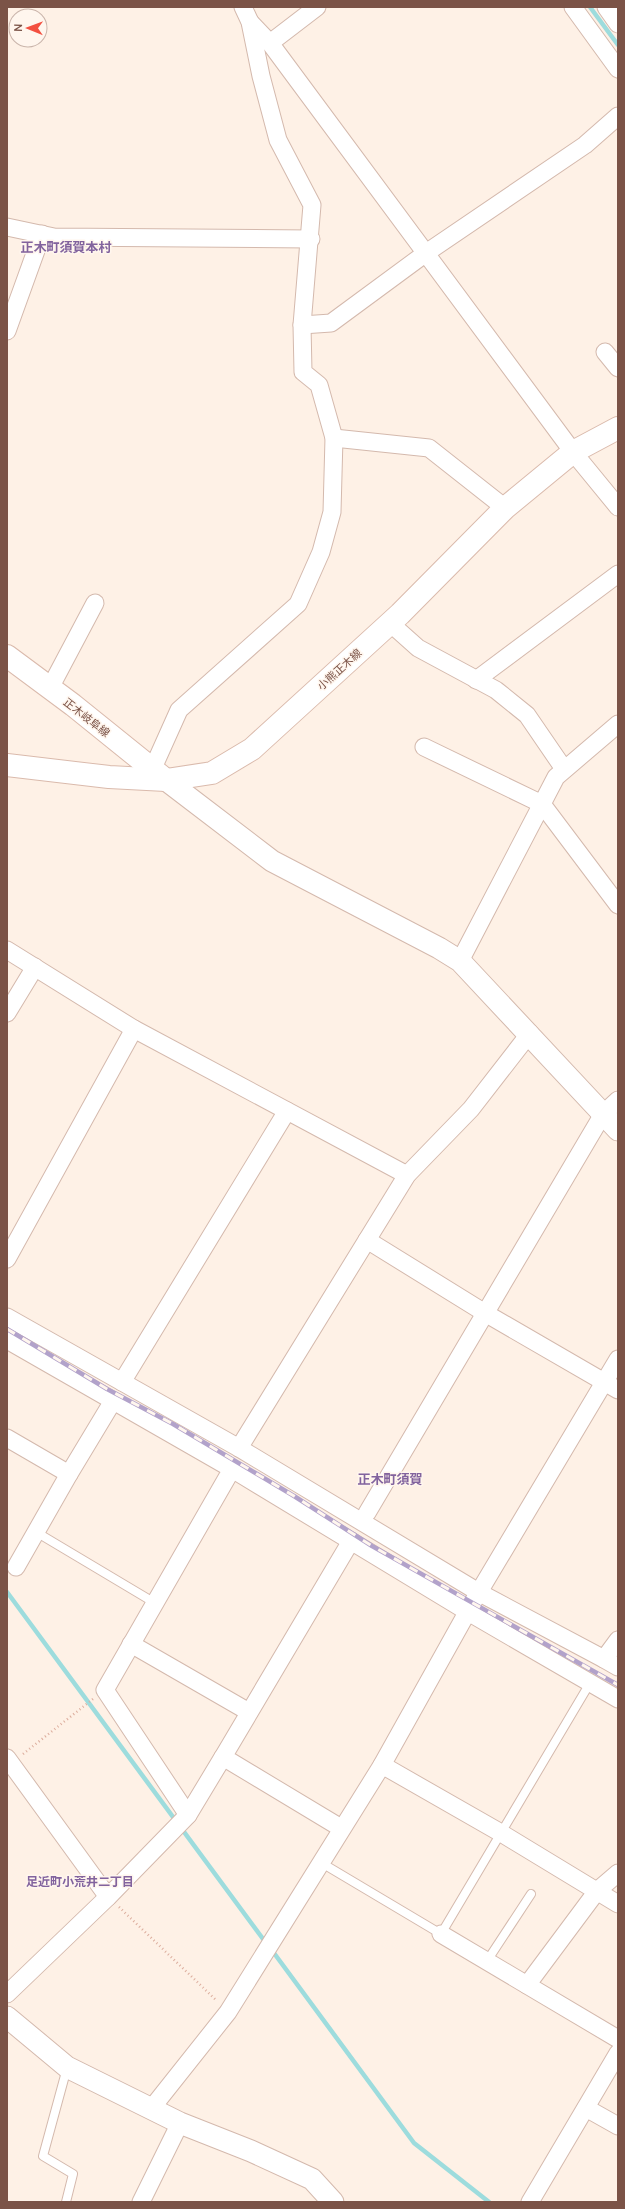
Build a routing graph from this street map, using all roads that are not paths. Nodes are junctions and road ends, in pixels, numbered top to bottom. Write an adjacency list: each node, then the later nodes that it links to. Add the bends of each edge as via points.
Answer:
1 (317, 7): 6 (street)
2 (573, 7): 7 (street)
3 (606, 7): 5 (street)
4 (247, 15): 6 (street); 11 (street, via 278,140 312,205)
5 (618, 24)
6 (270, 43): 12 (street)
7 (618, 69)
8 (618, 116): 12 (street, via 584,146)
9 (7, 226): 10 (street)
10 (42, 234): 11 (street, via 54,237); 14 (street)
11 (311, 239): 13 (street)
12 (426, 253): 13 (street, via 331,323); 19 (street)
13 (302, 325): 18 (street, via 304,372 319,384)
14 (7, 331)
15 (605, 352): 16 (street)
16 (618, 368)
17 (618, 428): 19 (main road, 小熊正木線)
18 (334, 438): 21 (street, via 429,448); 32 (street, via 332,512 321,552 298,604 179,710)
19 (574, 452): 20 (street); 21 (main road, 小熊正木線)
20 (618, 507)
21 (505, 508): 24 (main road, 小熊正木線)
22 (618, 574): 26 (street)
23 (95, 603): 27 (street)
24 (390, 623): 26 (street, via 418,648); 32 (main road, 小熊正木線, via 252,749 212,773)
25 (7, 656): 27 (main road, 正木岐阜線)
26 (476, 680): 31 (street, via 496,690 527,715)
27 (50, 688): 32 (main road, 正木岐阜線)
28 (618, 724): 31 (street)
29 (424, 747): 33 (street)
30 (7, 765): 32 (main road, 小熊正木線, via 109,777)
31 (564, 769): 33 (street, via 556,777)
32 (159, 774): 36 (street, via 272,861)
33 (542, 804): 34 (street); 36 (street)
34 (618, 905)
35 (7, 950): 37 (street)
36 (460, 961): 40 (street)
37 (35, 967): 38 (street); 39 (street)
38 (7, 1013)
39 (134, 1029): 42 (street); 46 (street)
40 (530, 1033): 41 (street); 44 (street, via 471,1109)
41 (611, 1107): 43 (street); 47 (street)
42 (287, 1111): 44 (street); 51 (street)
43 (618, 1130)
44 (407, 1176): 45 (street)
45 (367, 1240): 47 (street); 55 (street)
46 (7, 1259)
47 (485, 1313): 52 (street); 58 (street)
48 (7, 1317): 51 (street)
49 (7, 1340): 53 (street)
50 (618, 1358): 52 (street)
51 (122, 1382): 55 (street)
52 (611, 1386): 62 (street)
53 (113, 1401): 56 (street); 57 (street)
54 (7, 1438): 57 (street)
55 (240, 1448): 62 (street)
56 (232, 1469): 60 (street); 63 (street)
57 (69, 1474): 59 (street)
58 (367, 1513)
59 (36, 1532): 61 (street); 63 (lane)
60 (351, 1541): 64 (street); 70 (street)
61 (16, 1567)
62 (480, 1593): 64 (street); 67 (street)
63 (155, 1603): 66 (street)
64 (468, 1612): 68 (street); 73 (street)
65 (618, 1640): 67 (street)
66 (131, 1644): 70 (street); 74 (street, via 105,1690)
67 (611, 1663)
68 (590, 1683): 69 (street); 76 (lane)
69 (618, 1699)
70 (249, 1712): 71 (street)
71 (223, 1757): 74 (street); 75 (street)
72 (9, 1761): 81 (street)
73 (382, 1765): 75 (street); 76 (street)
74 (188, 1815): 81 (street)
75 (342, 1828): 77 (street)
76 (501, 1833): 79 (street); 83 (lane)
77 (320, 1862): 83 (lane); 92 (street, via 228,2012)
78 (618, 1872): 79 (street)
79 (597, 1892): 82 (street); 85 (street)
80 (531, 1894): 84 (lane)
81 (108, 1897): 86 (street)
82 (618, 1904)
83 (441, 1934): 84 (street)
84 (487, 1961): 85 (street)
85 (528, 1985): 88 (street)
86 (7, 1994)
87 (7, 2017): 90 (street)
88 (618, 2038)
89 (618, 2053): 91 (street)
90 (67, 2067): 92 (street); 95 (lane, via 43,2156 73,2174)
91 (586, 2108): 94 (street); 98 (street)
92 (151, 2109): 93 (street)
93 (180, 2123): 96 (street); 97 (street, via 312,2178)
94 (618, 2126)
95 (66, 2202)
96 (141, 2202)
97 (333, 2202)
98 (530, 2202)

